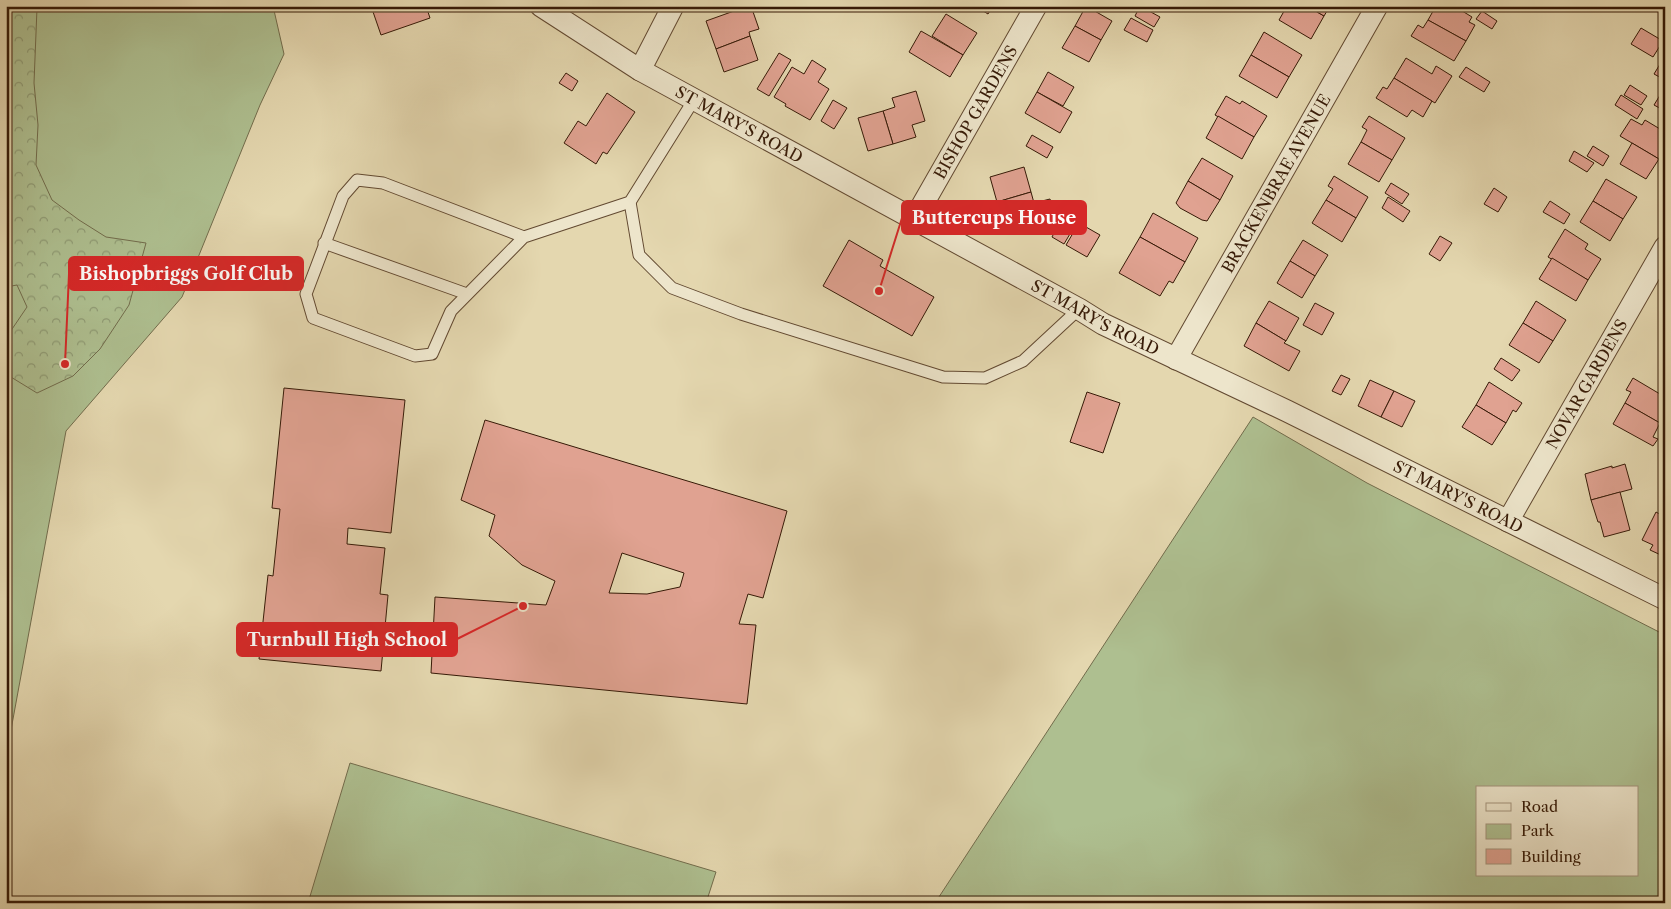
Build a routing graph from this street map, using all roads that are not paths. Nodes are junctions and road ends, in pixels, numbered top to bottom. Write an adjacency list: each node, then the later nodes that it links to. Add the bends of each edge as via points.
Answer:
1 (541, 6): 5 (street, ST MARY'S ROAD)
2 (673, 6): 5 (street)
3 (1036, 6): 8 (street, BISHOP GARDENS)
4 (1377, 6): 14 (street, BRACKENBRAE AVENUE)
5 (640, 70): 6 (street, ST MARY'S ROAD)
6 (694, 98): 7 (lane); 8 (street, ST MARY'S ROAD)
7 (630, 202): 9 (lane); 13 (lane, via 639,255 672,288 741,314 943,377 985,378 1023,361)
8 (914, 218): 13 (street, ST MARY'S ROAD)
9 (524, 237): 10 (lane, via 383,183 358,180 343,196); 12 (lane)
10 (324, 243): 12 (lane); 12 (lane, via 306,294 313,318 415,356 432,354 451,311)
11 (1665, 247): 15 (street, NOVAR GARDENS)
12 (467, 294)
13 (1079, 309): 14 (street, ST MARY'S ROAD)
14 (1176, 360): 15 (street, ST MARY'S ROAD, via 1287,411)
15 (1508, 521): 16 (street, ST MARY'S ROAD)
16 (1665, 599)
17 (1665, 898): 18 (lane)
18 (1661, 903)

